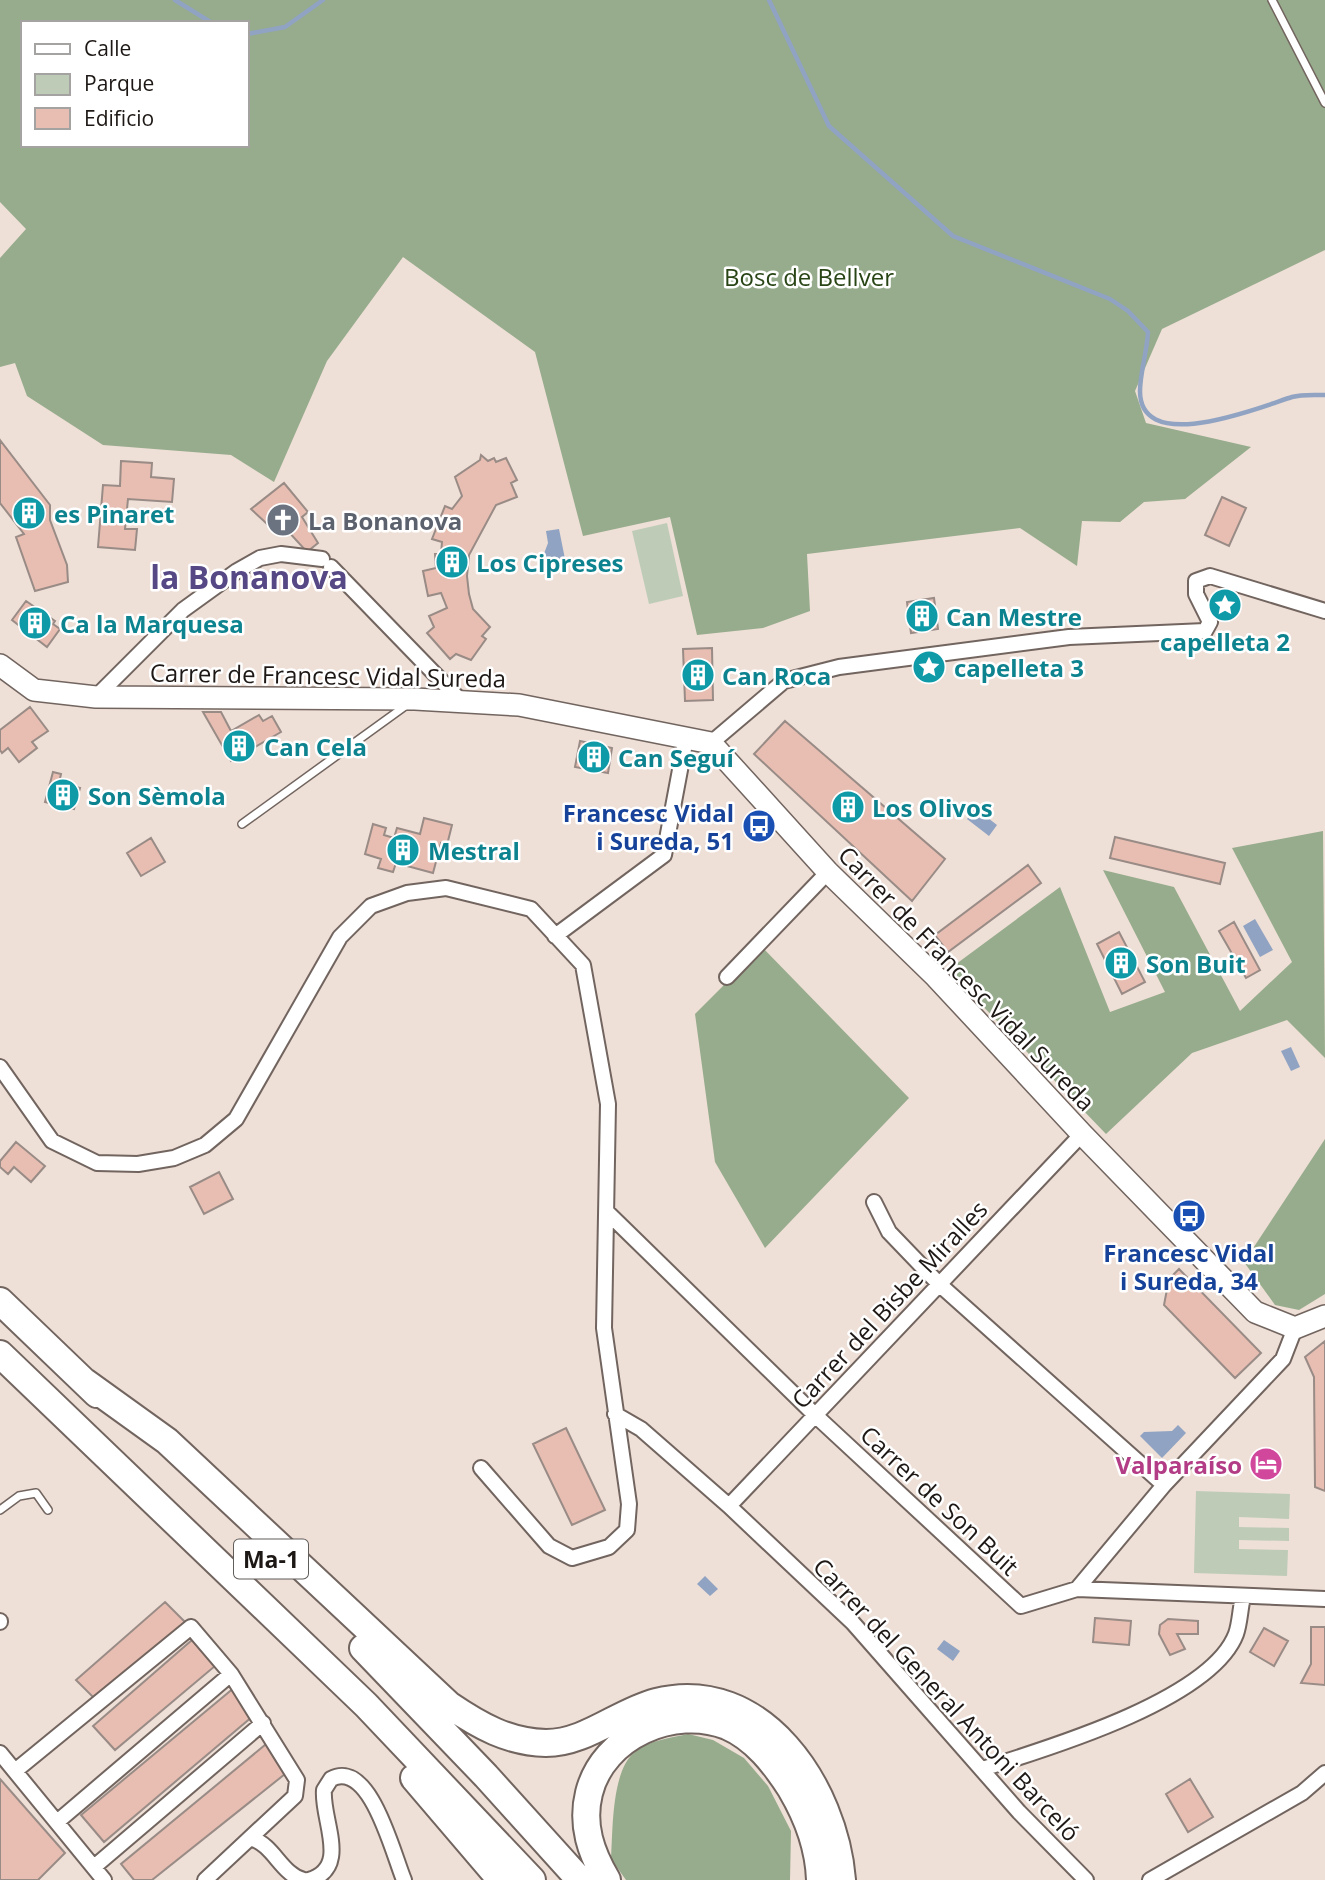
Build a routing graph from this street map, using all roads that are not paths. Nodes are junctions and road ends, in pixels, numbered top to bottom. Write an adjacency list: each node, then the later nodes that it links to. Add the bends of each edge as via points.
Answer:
1 (1272, 0): 2 (lane)
2 (1325, 103)
3 (1325, 611): 9 (street, via 1210,576 1196,582 1196,594 1210,622 1205,631 1069,637 839,667 784,681)
4 (0, 665): 5 (street, Carrer de Francesc Vidal Sureda, via 34,690)
5 (96, 697): 6 (street, Carrer de Francesc Vidal Sureda); 7 (street, via 183,610 260,558 281,554 326,563)
6 (415, 699): 7 (street, Carrer de Francesc Vidal Sureda); 10 (lane)
7 (461, 701): 8 (street, Carrer de Francesc Vidal Sureda, via 519,705)
8 (686, 738): 9 (street, Carrer de Francesc Vidal Sureda); 12 (street, via 664,855)
9 (711, 743): 11 (street, Carrer de Francesc Vidal Sureda)
10 (242, 824)
11 (828, 873): 13 (street); 15 (street, Carrer de Francesc Vidal Sureda, via 936,977)
12 (555, 936): 14 (street, via 531,909 446,888 407,893 371,906 341,937 236,1119 205,1145 174,1158 138,1164 97,1163 52,1141); 17 (street, via 583,965 608,1104)
13 (727, 977)
14 (0, 1067)
15 (1082, 1134): 18 (street, Carrer del Bisbe Miralles); 21 (street, Carrer de Francesc Vidal Sureda, via 1255,1311)
16 (874, 1202): 18 (street, via 889,1232)
17 (608, 1213): 24 (street, via 604,1328); 25 (street, Carrer de Son Buit)
18 (939, 1284): 25 (street, Carrer del Bisbe Miralles); 27 (street)
19 (0, 1301): 23 (highway, Ma-1)
20 (1325, 1316): 21 (street)
21 (1295, 1328): 27 (street, via 1283,1359)
22 (0, 1354): 34 (highway, Ma-1)
23 (85, 1382): 50 (highway, Ma-1, via 394,1679); 53 (highway, via 167,1441 449,1705 478,1726 510,1739 560,1741 644,1706 684,1698 721,1703 763,1724 790,1750 817,1791 832,1825)
24 (615, 1414): 26 (street, via 629,1504 627,1530 609,1547 572,1558 549,1546); 28 (street, Carrer del General Antoni Barceló, via 641,1429)
25 (815, 1415): 28 (street, Carrer del Bisbe Miralles); 31 (street, Carrer de Son Buit, via 1021,1606)
26 (481, 1468)
27 (1164, 1485): 31 (street)
28 (729, 1506): 38 (street, Carrer del General Antoni Barceló, via 853,1623)
29 (0, 1510): 30 (lane, via 19,1496 36,1493)
30 (48, 1510)
31 (1077, 1589): 32 (street, Carrer de Son Buit)
32 (1243, 1597): 33 (street, Carrer de Son Buit); 38 (street, via 1236,1635 1215,1664 1190,1684 1062,1743)
33 (1325, 1599)
34 (304, 1645): 48 (highway, via 338,1696); 49 (highway, Ma-1)
35 (232, 1674): 36 (street); 39 (street, via 191,1627); 41 (street)
36 (262, 1723): 42 (street, via 297,1780 295,1796); 43 (street)
37 (0, 1753): 39 (street)
38 (982, 1769): 54 (street, Carrer del General Antoni Barceló)
39 (15, 1771): 41 (street)
40 (1325, 1773): 55 (street, via 1302,1793)
41 (57, 1822): 43 (street)
42 (253, 1839): 45 (street); 46 (street, via 261,1841 293,1875)
43 (94, 1867): 44 (street)
44 (104, 1880)
45 (205, 1880)
46 (306, 1880): 47 (street, via 319,1876 330,1862 324,1790 331,1779 344,1775 357,1779 368,1792)
47 (404, 1880)
48 (501, 1880)
49 (532, 1880)
50 (580, 1880)
51 (607, 1880): 52 (highway, via 588,1838 587,1808 594,1780 628,1739 657,1724 687,1720 726,1726 765,1754 808,1823)
52 (820, 1880)
53 (842, 1880)
54 (1086, 1880)
55 (1150, 1880)

